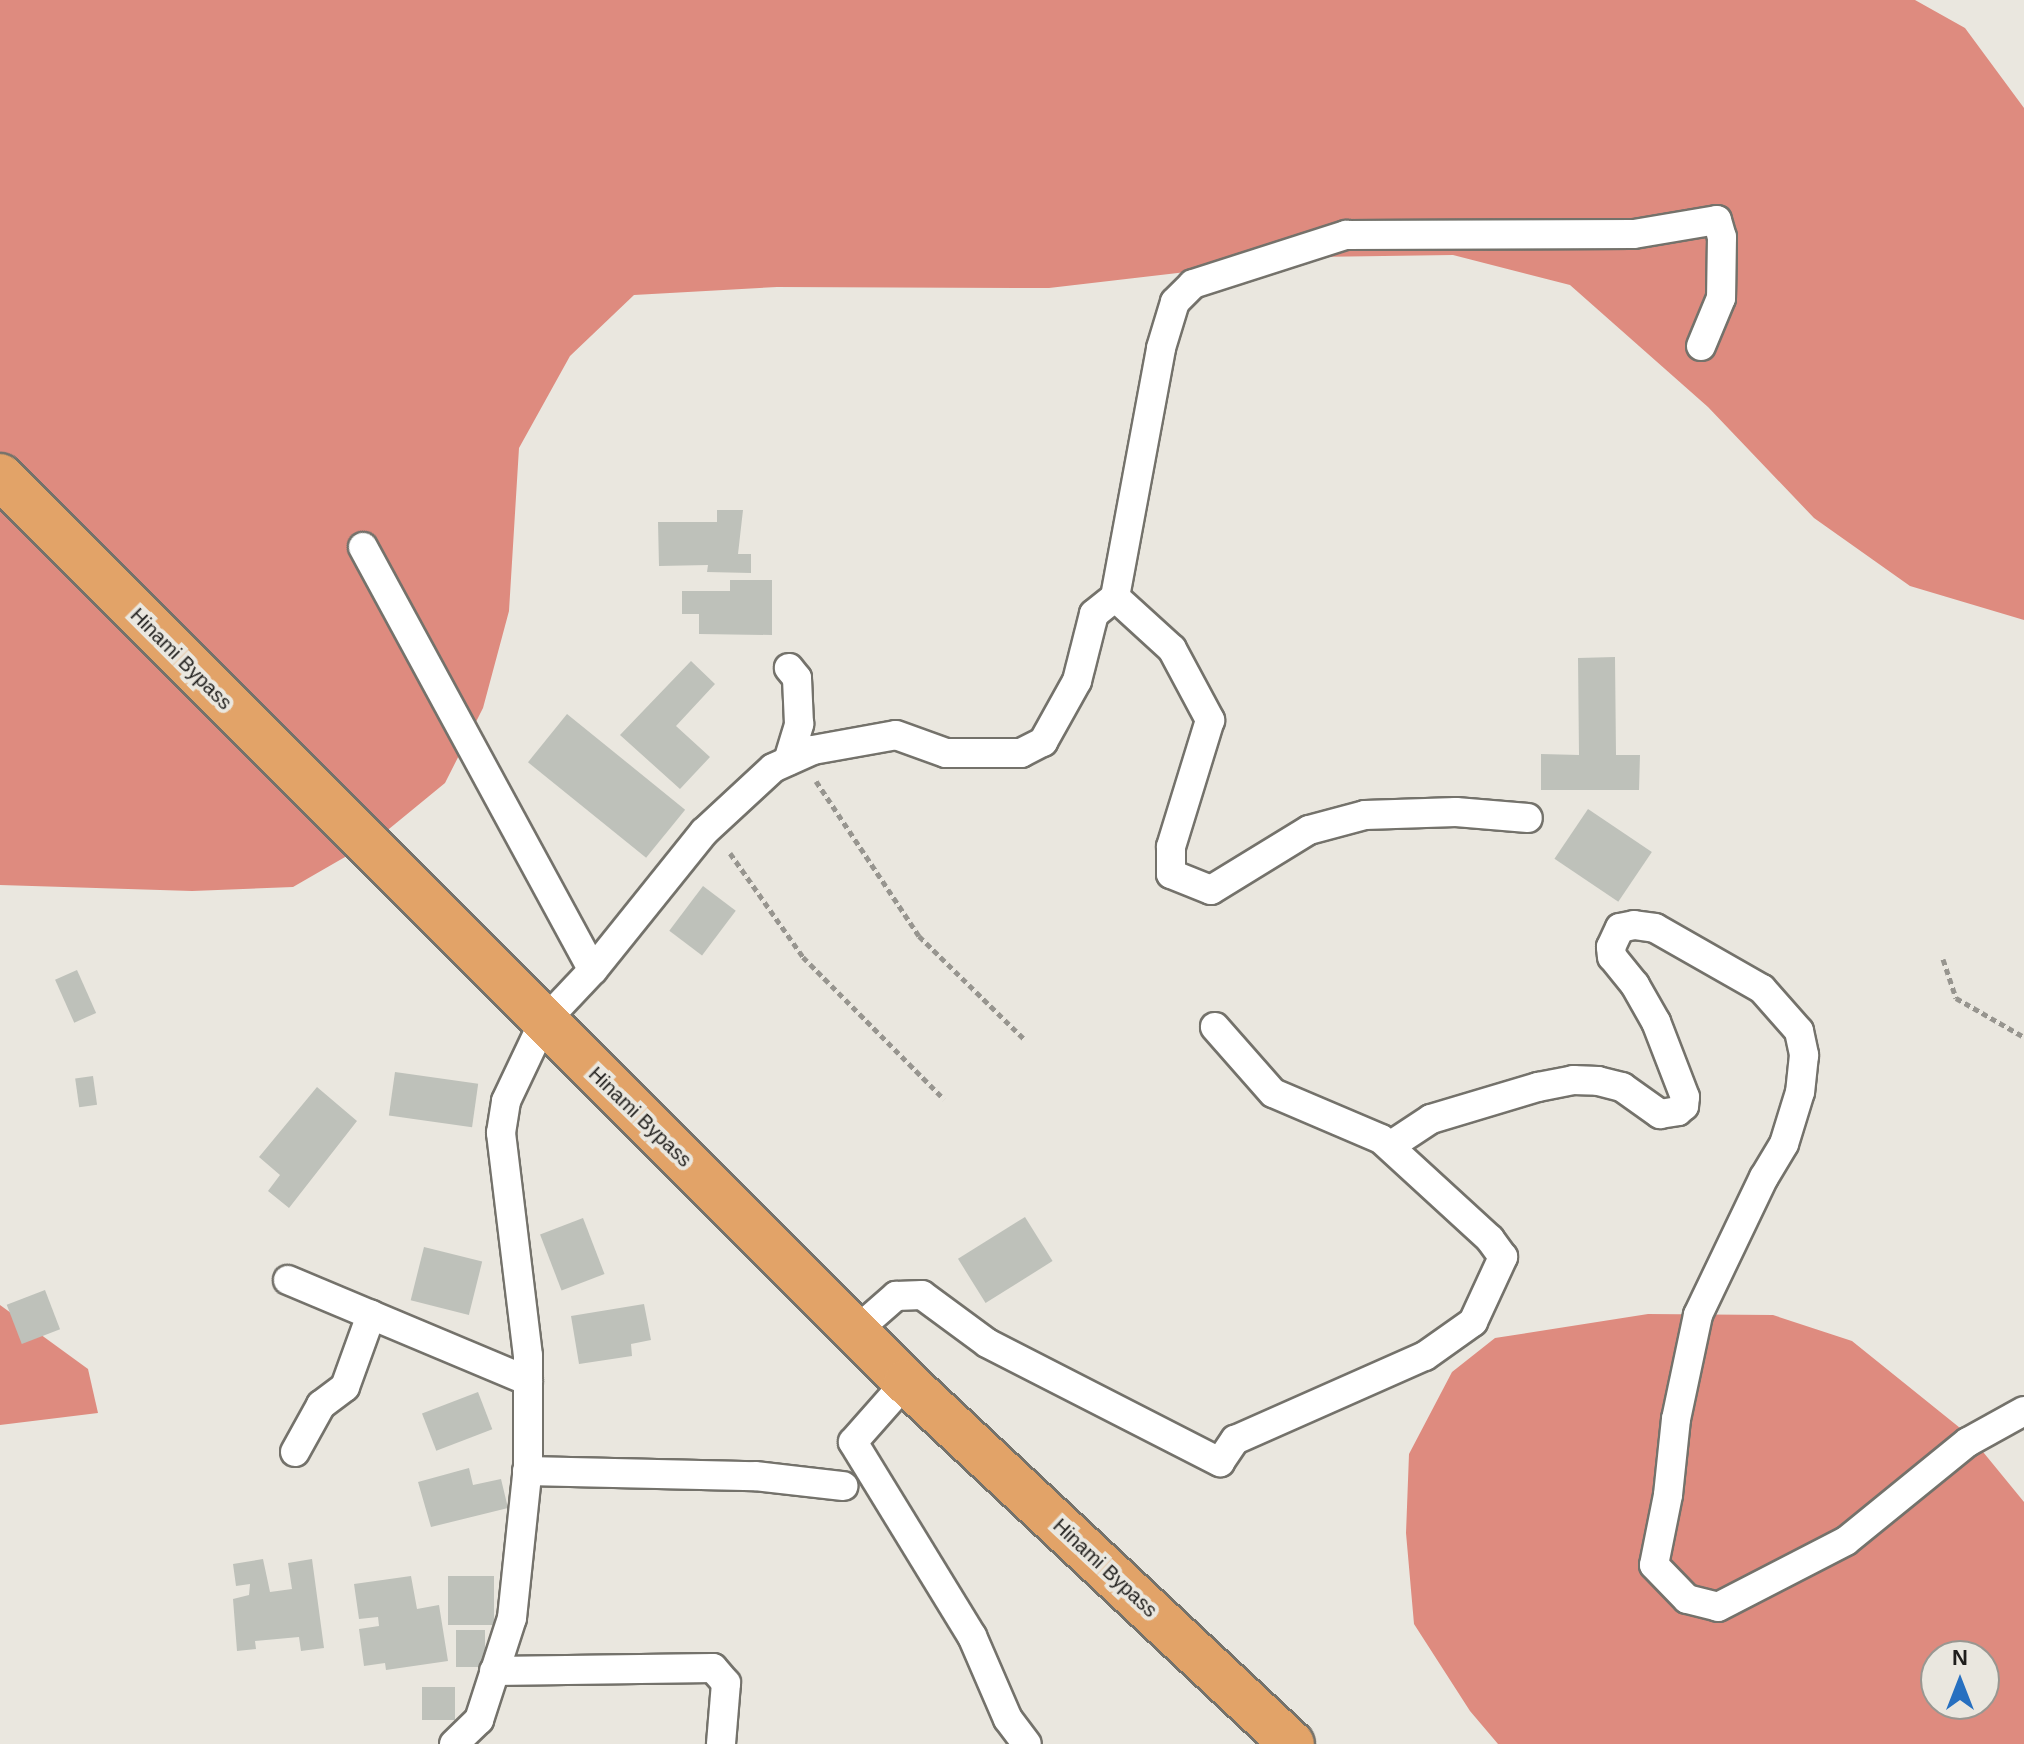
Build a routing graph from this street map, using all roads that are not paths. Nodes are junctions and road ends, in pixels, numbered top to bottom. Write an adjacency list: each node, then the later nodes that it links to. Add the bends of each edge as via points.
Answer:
1 (1701, 346): 4 (street, via 1721,298 1722,237 1717,220 1634,234 1346,235 1193,284 1175,302 1161,348)
2 (0, 476): 9 (highway, Hinami Bypass)
3 (363, 547): 8 (street)
4 (1115, 597): 6 (street, via 1094,614 1077,681 1043,742 1021,753 946,753 896,735 813,750); 7 (street, via 1172,649 1210,720 1171,847 1171,874 1211,890 1309,830 1365,815 1456,812)
5 (789, 668): 6 (street, via 797,678)
6 (794, 759): 8 (street, via 773,768 711,825)
7 (1528, 818)
8 (593, 970): 9 (street)
9 (543, 1023): 14 (highway, Hinami Bypass); 15 (street, via 506,1101 501,1133)
10 (1215, 1027): 11 (street, via 1273,1093)
11 (1390, 1146): 14 (street, via 1503,1257 1473,1322 1425,1356 1235,1440 1220,1462 987,1343 922,1295 896,1296); 17 (street, via 1431,1119 1573,1080 1622,1087 1660,1114 1684,1106 1656,1022 1612,957 1620,928 1655,928 1762,989 1799,1031 1804,1055 1800,1092 1784,1144 1698,1315 1676,1419 1654,1565 1687,1599 1718,1607 1846,1541 1968,1442)
12 (288, 1280): 13 (street)
13 (371, 1315): 15 (street); 18 (street, via 345,1387 321,1405)
14 (857, 1330): 16 (highway, Hinami Bypass)
15 (528, 1381): 19 (street)
16 (906, 1382): 24 (street, via 853,1442 972,1636 1008,1719); 25 (highway, Hinami Bypass)
17 (2024, 1411)
18 (295, 1452)
19 (527, 1471): 20 (street, via 755,1476); 21 (street, via 512,1618)
20 (843, 1486)
21 (494, 1671): 22 (street, via 479,1720); 23 (street, via 713,1668 726,1683)
22 (454, 1744)
23 (721, 1744)
24 (1027, 1744)
25 (1292, 1744)

